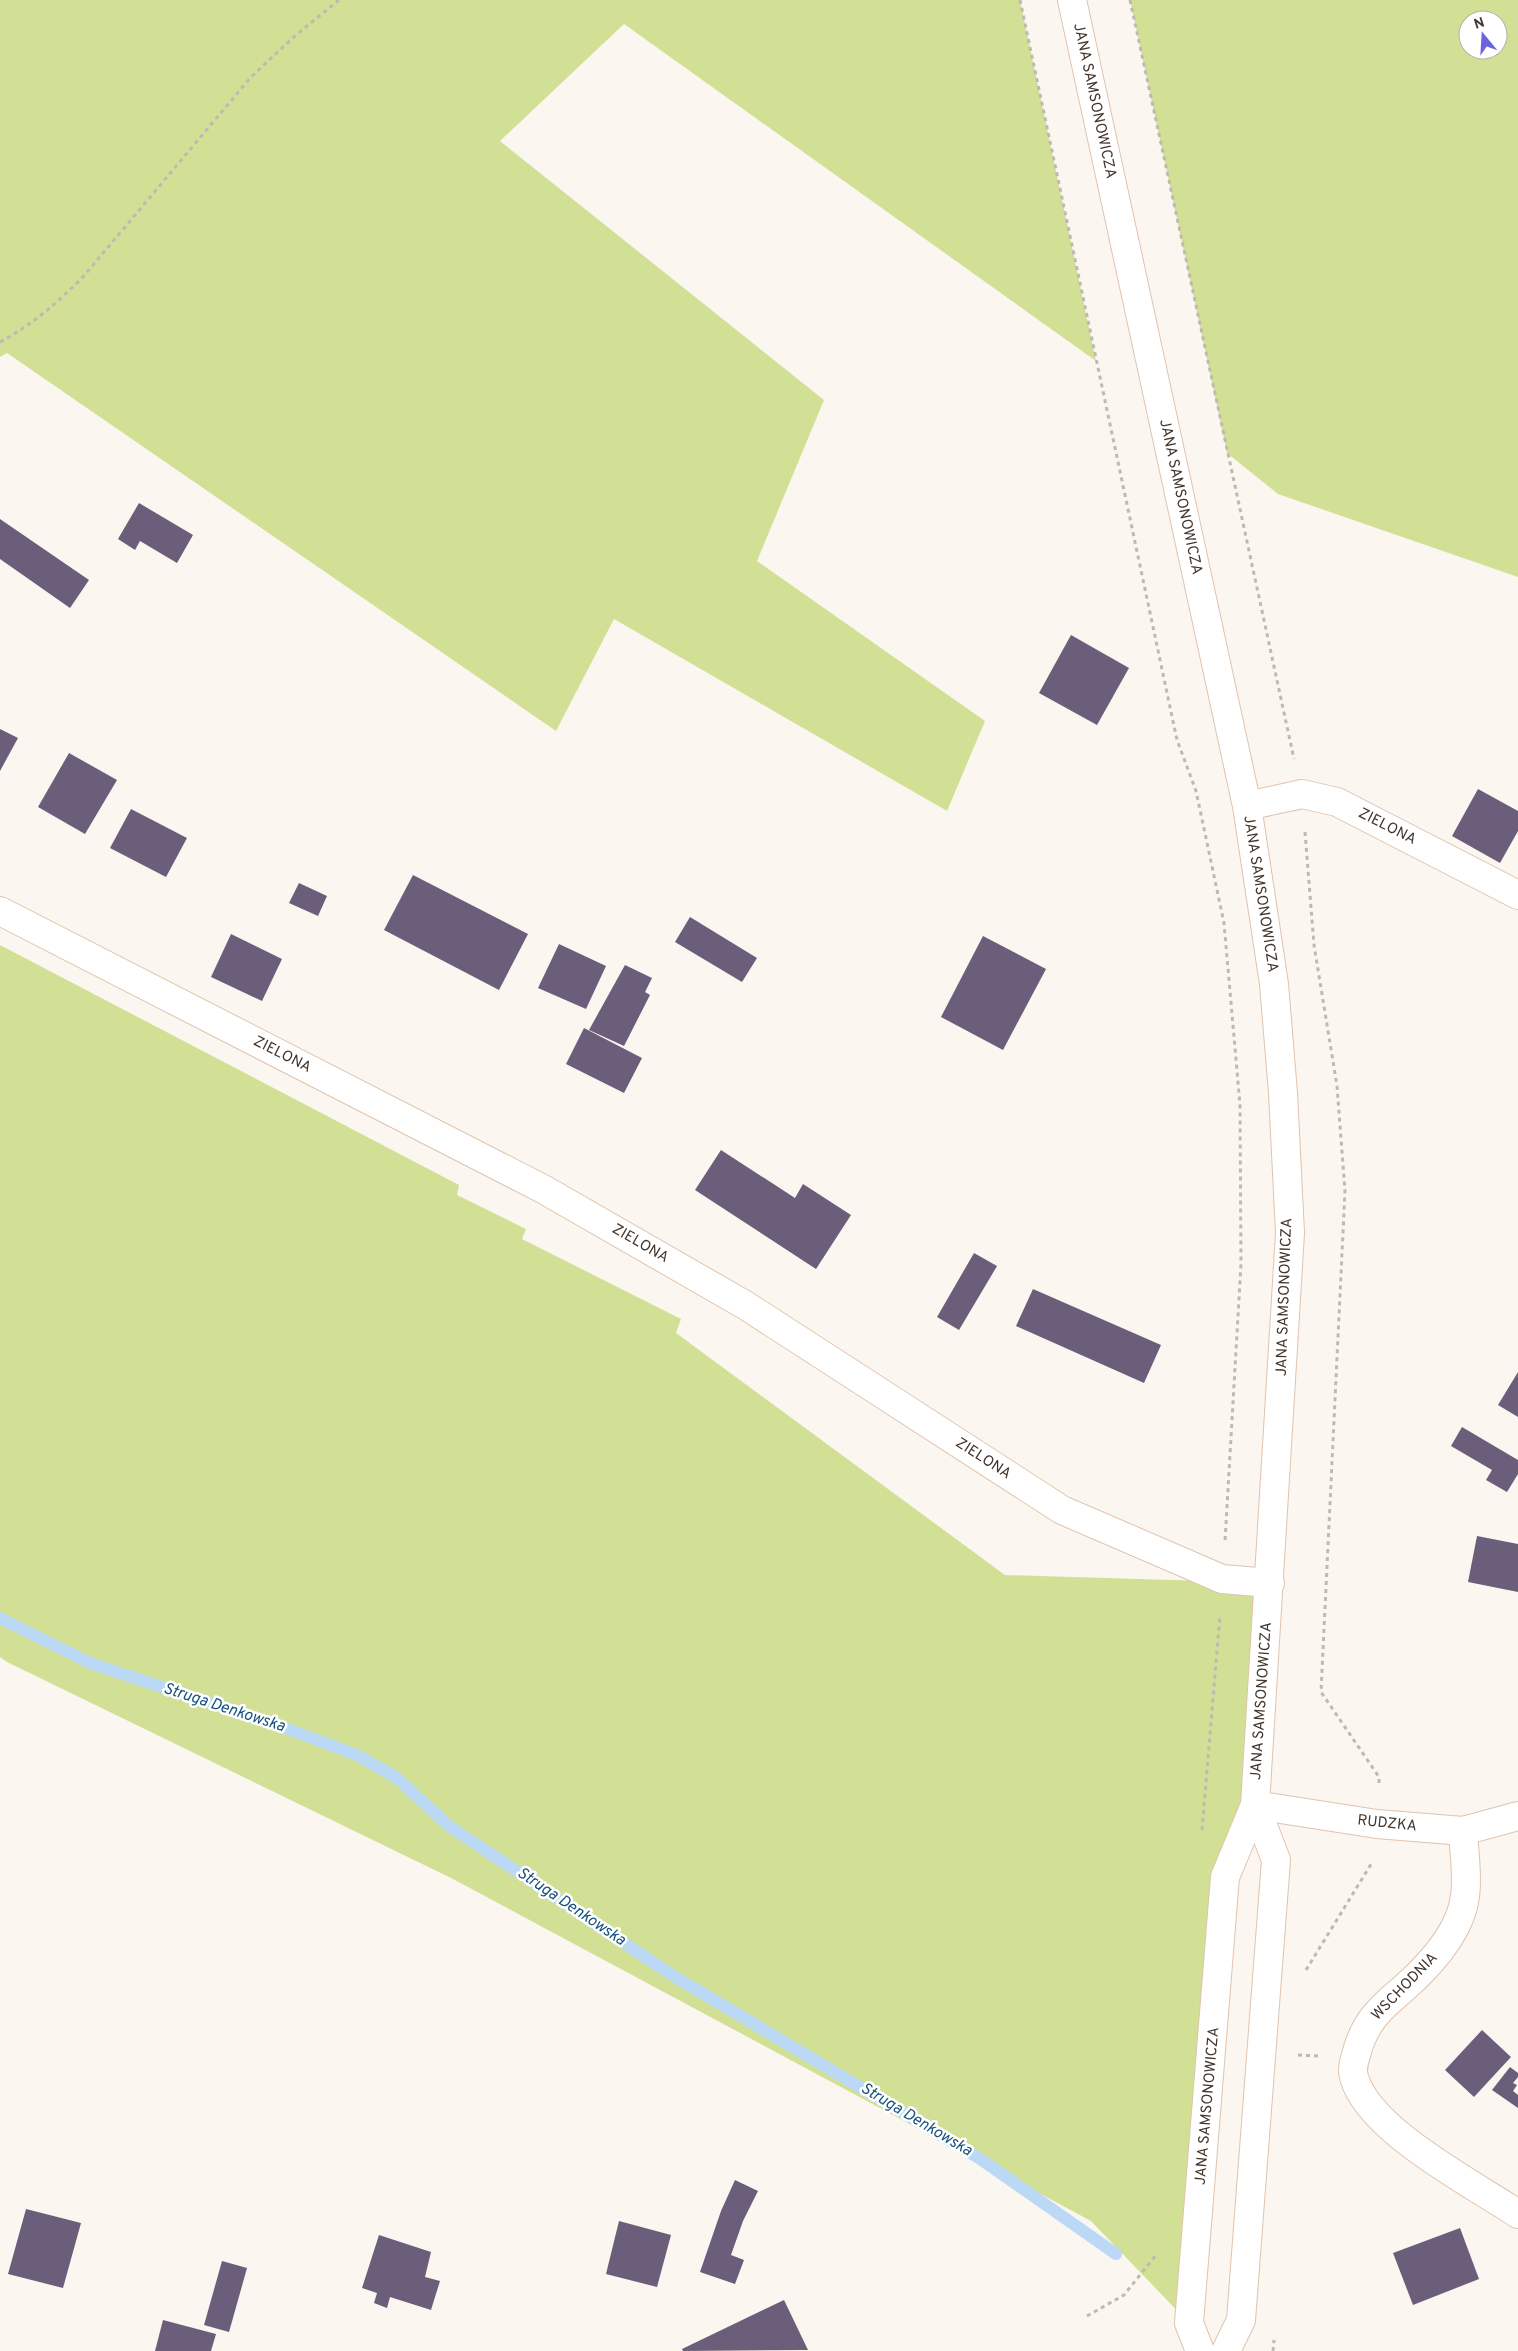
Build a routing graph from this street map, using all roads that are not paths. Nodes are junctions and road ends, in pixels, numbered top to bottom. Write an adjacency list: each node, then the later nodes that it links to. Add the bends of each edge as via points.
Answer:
1 (1072, 0): 2 (main road, JANA SAMSONOWICZA)
2 (1247, 806): 3 (main road, ZIELONA, via 1302,794 1337,802); 5 (main road, JANA SAMSONOWICZA, via 1274,984 1290,1233)
3 (1518, 895)
4 (0, 911): 5 (main road, ZIELONA, via 543,1188 745,1304 1062,1510 1222,1579)
5 (1270, 1583): 6 (main road, JANA SAMSONOWICZA)
6 (1255, 1805): 8 (main road, RUDZKA, via 1377,1824); 10 (main road, JANA SAMSONOWICZA, via 1225,1877 1189,2322); 11 (main road, JANA SAMSONOWICZA, via 1276,1860 1242,2320)
7 (1518, 1816): 8 (main road, RUDZKA)
8 (1463, 1831): 9 (main road, WSCHODNIA, via 1465,1897 1456,1923 1434,1960 1380,2009 1360,2036 1354,2076 1363,2097 1379,2118 1427,2155)
9 (1518, 2214)
10 (1200, 2351)
11 (1226, 2351)

